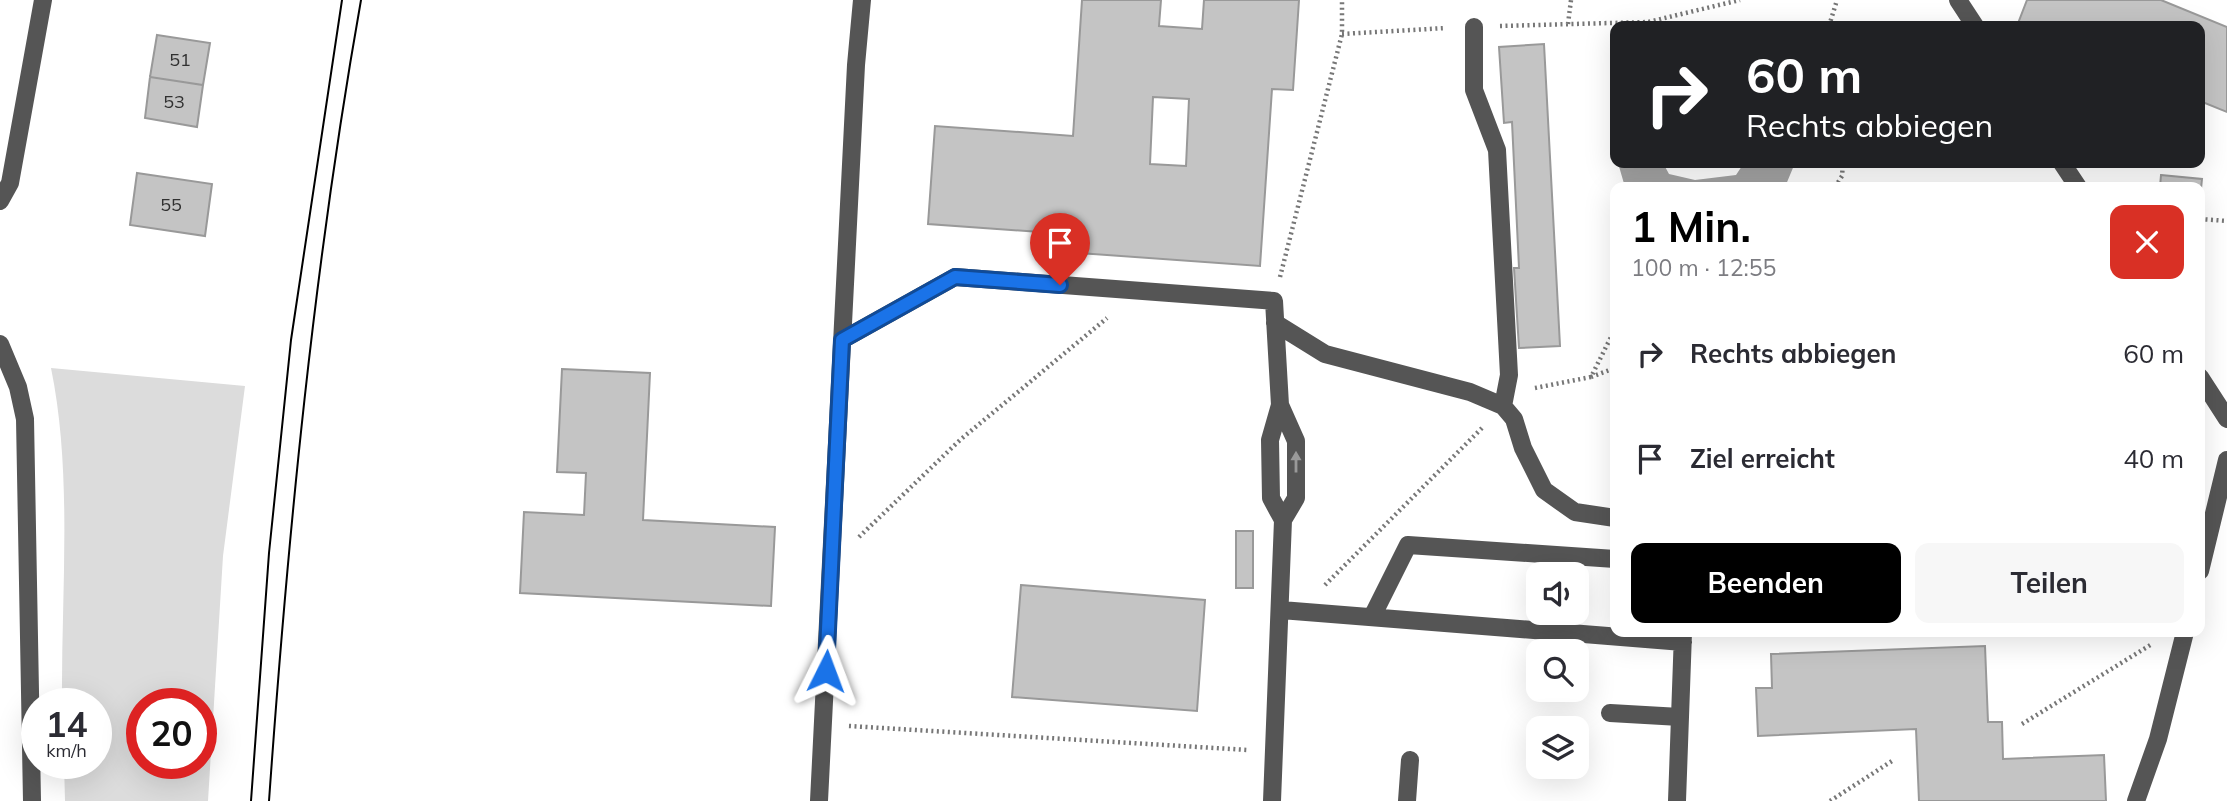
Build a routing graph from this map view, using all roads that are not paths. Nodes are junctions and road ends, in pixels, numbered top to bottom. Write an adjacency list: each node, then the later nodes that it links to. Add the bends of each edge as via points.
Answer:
1 (43, 0): 6 (street, via 10,183)
2 (862, 0): 8 (street)
3 (1958, 0): 4 (street)
4 (1972, 21)
5 (1474, 27): 12 (street, via 1474,90 1497,150 1509,375)
6 (0, 201)
7 (1275, 323): 8 (street, via 1274,302 955,277); 11 (street); 12 (street, via 1325,354 1470,392)
8 (842, 340): 28 (street)
9 (0, 344): 27 (street, via 15,377 25,419)
10 (2205, 385): 13 (street)
11 (1280, 405): 16 (street, via 1270,440 1271,498); 16 (street, one-way to 11, via 1296,498 1296,441)
12 (1503, 406): 15 (street, via 1514,419 1544,490 1575,512)
13 (2227, 419)
14 (2227, 460): 17 (street)
15 (1610, 517)
16 (1283, 520): 19 (street)
17 (2205, 550)
18 (1610, 559): 20 (street, via 1408,545)
19 (1289, 611): 20 (street); 29 (street)
20 (1371, 617): 21 (street)
21 (1610, 632)
22 (1683, 637): 25 (street)
23 (2184, 637): 32 (street, via 2158,739)
24 (1610, 713): 25 (street)
25 (1680, 717): 31 (street)
26 (1410, 760): 30 (street)
27 (32, 801)
28 (819, 801)
29 (1272, 801)
30 (1407, 801)
31 (1677, 801)
32 (2136, 801)

